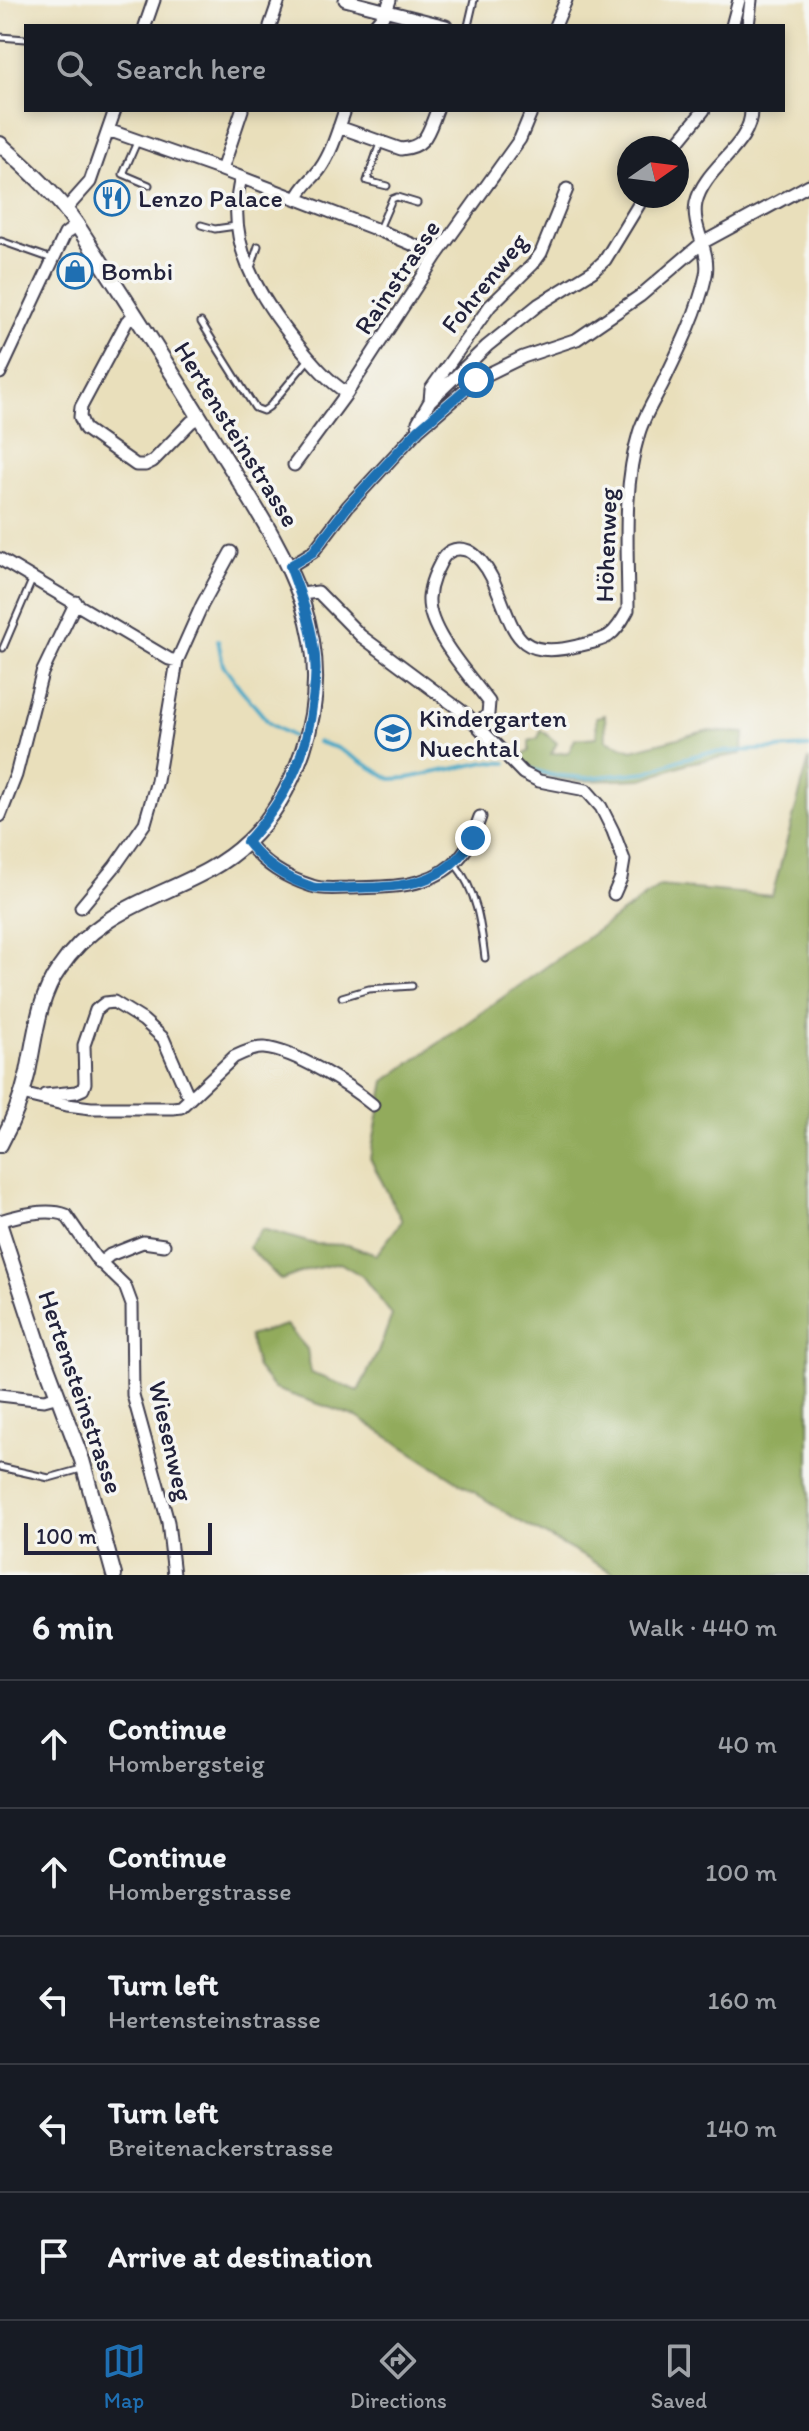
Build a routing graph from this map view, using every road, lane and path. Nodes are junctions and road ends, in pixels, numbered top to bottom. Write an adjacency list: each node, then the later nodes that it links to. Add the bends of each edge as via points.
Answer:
1 (154, 0): 9 (street)
2 (279, 0): 10 (street)
3 (345, 0): 8 (street)
4 (474, 0): 13 (lane)
5 (566, 0): 14 (street)
6 (739, 0): 15 (street)
7 (751, 0): 16 (street)
8 (388, 6): 11 (street); 12 (street)
9 (146, 24)
10 (271, 24)
11 (374, 24)
12 (440, 24)
13 (468, 24)
14 (556, 24)
15 (733, 24)
16 (748, 24)
17 (0, 37): 18 (lane)
18 (24, 39)
19 (114, 112): 27 (street)
20 (241, 112): 32 (street)
21 (344, 112): 26 (street)
22 (436, 112): 30 (street, via 421,144 401,149)
23 (531, 112): 49 (street, Rainstrasse, via 520,139)
24 (702, 112): 28 (street)
25 (751, 112): 47 (street, Höhenweg, via 741,140 699,196 696,218)
26 (339, 127): 30 (street); 38 (street, via 327,158)
27 (108, 130): 29 (street); 41 (street, via 90,182)
28 (683, 136)
29 (137, 141): 32 (street); 34 (lane, via 123,174)
30 (381, 142): 36 (lane, via 367,181)
31 (0, 144): 41 (street, Hertensteinstrasse)
32 (222, 170): 33 (street)
33 (241, 178): 38 (street); 44 (street)
34 (149, 185)
35 (809, 185): 47 (street)
36 (387, 186)
37 (567, 189): 57 (street, Fohrenweg, via 541,253 477,322 431,389)
38 (297, 199): 45 (street)
39 (417, 203): 45 (lane, via 392,199)
40 (637, 208): 57 (street, via 605,260 509,327)
41 (66, 209): 42 (street, Hertensteinstrasse)
42 (77, 225): 50 (street, via 65,234); 52 (street, Hertensteinstrasse)
43 (201, 225): 44 (lane)
44 (237, 225): 51 (street)
45 (378, 230): 49 (street)
46 (1, 241): 50 (lane)
47 (702, 243): 59 (street, via 577,339 489,372); 69 (street, Höhenweg, via 707,264 702,286 639,432 631,469 628,610 617,630 598,641 540,651 514,631 487,567 473,554 455,549 436,570 429,600 436,626 489,702 488,714)
48 (258, 246): 51 (lane)
49 (436, 256): 56 (street, Rainstrasse)
50 (53, 259): 55 (street)
51 (251, 274): 54 (street, via 275,317)
52 (136, 316): 58 (street, Hertensteinstrasse); 58 (street, via 127,321 81,407 85,429 136,465 145,465)
53 (201, 322): 54 (lane, via 255,408 263,411)
54 (309, 359): 56 (street)
55 (0, 373)
56 (347, 393): 60 (street, Rainstrasse)
57 (430, 401): 59 (street, Fohrenweg)
58 (199, 417): 63 (street, Hertensteinstrasse)
59 (419, 429): 63 (street, via 313,552)
60 (294, 465)
61 (231, 552): 68 (street)
62 (0, 559): 64 (street)
63 (290, 566): 65 (street, Hertensteinstrasse)
64 (33, 577): 66 (street); 67 (lane)
65 (301, 594): 69 (street, via 318,592 361,636); 72 (street, Hertensteinstrasse, via 314,645 310,729 293,778)
66 (76, 602): 68 (street); 70 (street, via 42,673)
67 (3, 648)
68 (177, 661): 75 (street, via 145,823)
69 (477, 725): 74 (street, via 523,773 586,790 601,807 624,860)
70 (0, 816)
71 (480, 817): 73 (street)
72 (247, 842): 73 (street, via 271,868 316,888 397,887 425,880); 79 (street, Hertensteinstrasse, via 222,863 106,922 69,955 48,990)
73 (455, 863): 76 (lane, via 476,904)
74 (614, 894)
75 (81, 907)
76 (485, 958)
77 (412, 986): 78 (lane)
78 (342, 997)
79 (22, 1094): 81 (street); 83 (street, Hertensteinstrasse)
80 (191, 1097): 81 (street, via 173,1108 91,1108); 81 (street, via 163,1038 114,1002 96,1010 84,1045 83,1089); 82 (street, via 234,1057 263,1048 320,1070)
81 (43, 1099)
82 (373, 1105)
83 (0, 1145)
84 (0, 1224): 86 (street, Wiesenweg, via 13,1217 66,1215); 88 (street, Hertensteinstrasse)
85 (164, 1245): 86 (street, via 143,1242)
86 (100, 1263): 92 (street, Wiesenweg, via 125,1286 132,1305 133,1395 168,1522)
87 (0, 1395): 88 (street, via 44,1400)
88 (59, 1396): 90 (street, Hertensteinstrasse)
89 (0, 1467): 90 (lane, via 49,1478)
90 (84, 1468): 91 (street, Hertensteinstrasse)
91 (114, 1575)
92 (174, 1575)

